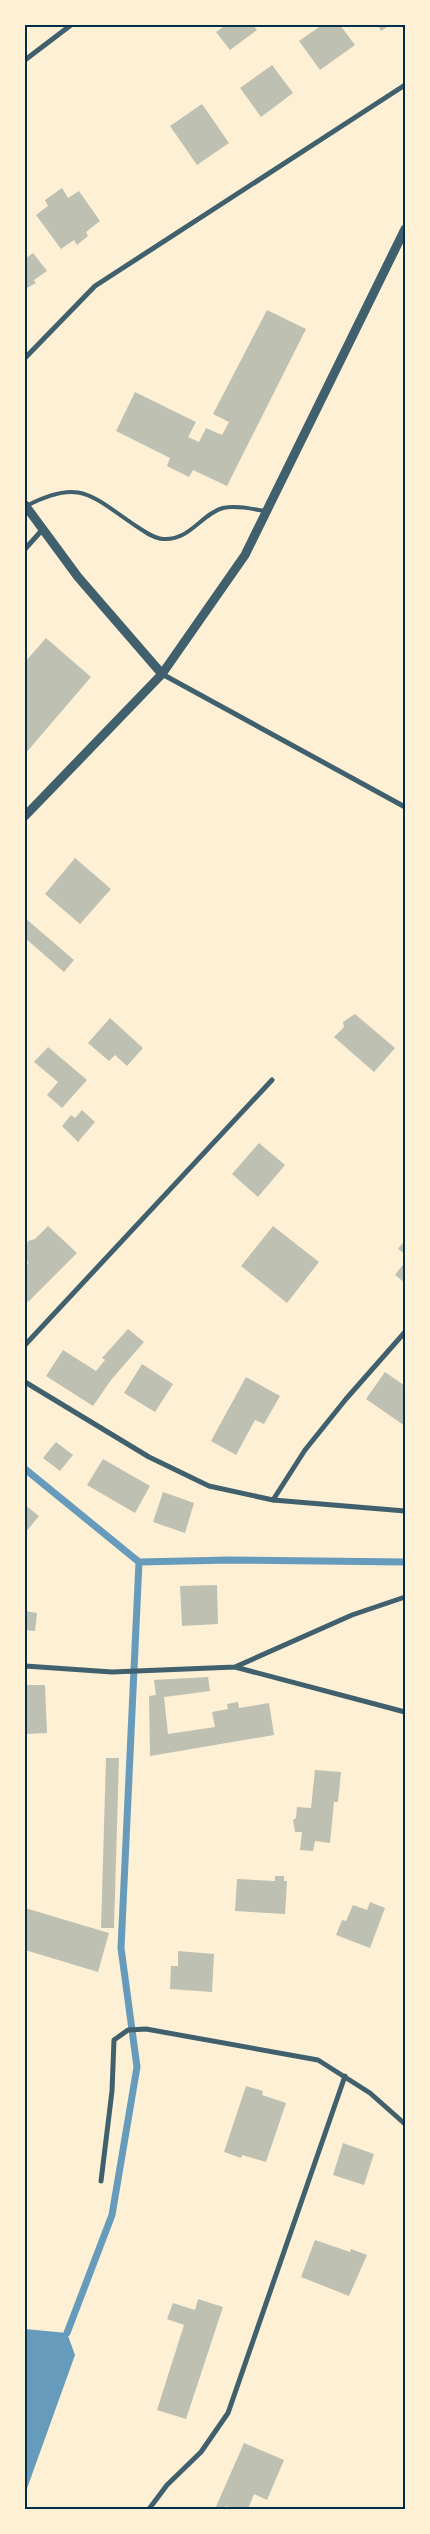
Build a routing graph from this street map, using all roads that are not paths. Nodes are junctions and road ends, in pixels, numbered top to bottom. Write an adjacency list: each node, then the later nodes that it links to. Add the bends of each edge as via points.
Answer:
1 (71, 25): 2 (street)
2 (25, 60)
3 (405, 85): 5 (street, via 94,286)
4 (405, 228): 7 (street)
5 (25, 358)
6 (26, 505): 7 (lane, via 52,493 71,490 90,496 163,540 181,536 221,509 233,506); 8 (street)
7 (266, 511): 10 (street, via 245,555)
8 (43, 529): 9 (street); 10 (street, via 78,577)
9 (25, 549)
10 (162, 674): 11 (street); 12 (street)
11 (405, 807)
12 (25, 816)
13 (272, 1080): 15 (street)
14 (405, 1332): 17 (street, via 305,1450)
15 (25, 1345)
16 (25, 1382): 17 (street, via 150,1458 209,1486)
17 (273, 1500): 18 (street)
18 (405, 1511)
19 (405, 1596): 21 (street, via 352,1615)
20 (25, 1666): 21 (street, via 112,1672)
21 (236, 1667): 22 (street)
22 (405, 1712)
23 (346, 2076): 24 (street); 25 (street, via 318,2060 146,2029 128,2030 114,2040 112,2092); 26 (street, via 228,2412 201,2452 167,2485)
24 (405, 2124)
25 (101, 2181)
26 (150, 2509)

